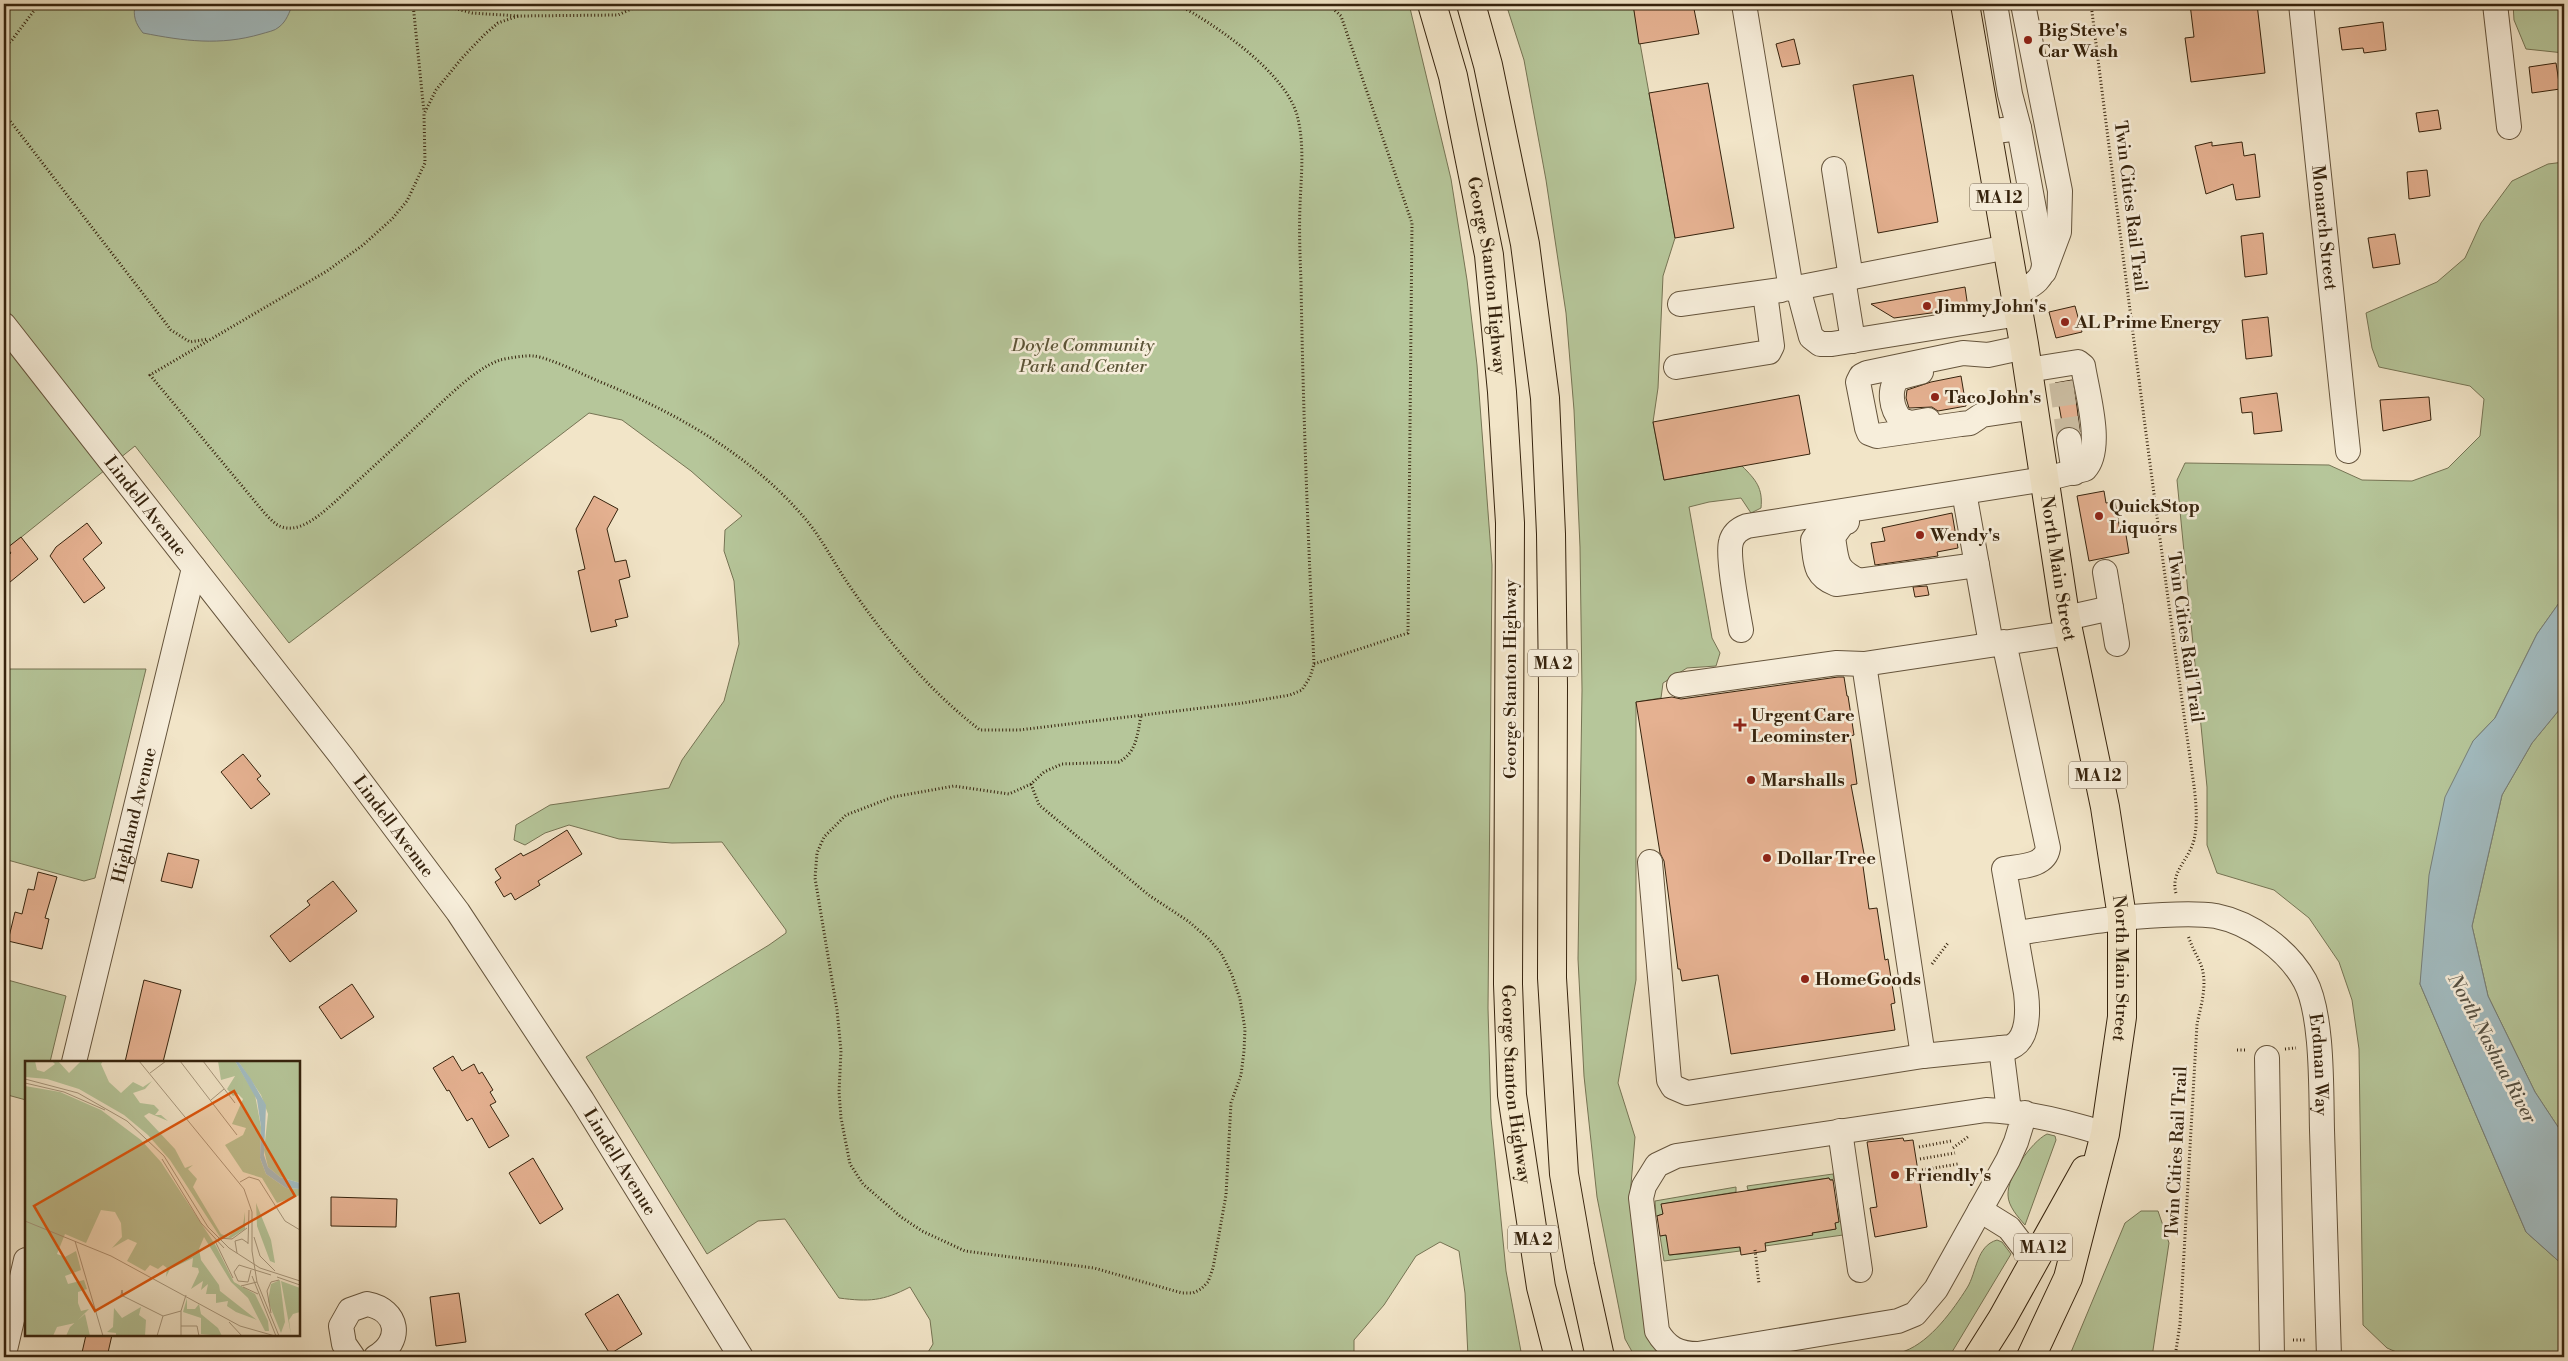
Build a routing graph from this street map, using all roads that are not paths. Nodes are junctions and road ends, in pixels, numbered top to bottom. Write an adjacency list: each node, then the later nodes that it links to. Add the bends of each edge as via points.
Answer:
1 (1432, 4): 58 (highway, George Stanton Highway / MA 2, via 1453,76 1489,255 1502,392 1510,523 1508,984 1512,1095)
2 (1471, 4): 59 (highway, MA 2, via 1488,65 1525,244 1545,398 1553,686 1552,978 1564,1174)
3 (1744, 4): 16 (street)
4 (1965, 4): 11 (highway, North Main Street / MA 12)
5 (1995, 4): 10 (street)
6 (2024, 4): 14 (street, via 2060,191 2059,232)
7 (2301, 4): 28 (street, Monarch Street)
8 (2495, 4): 9 (street)
9 (2510, 127)
10 (2019, 128): 11 (street); 14 (street)
11 (1988, 132): 13 (highway, North Main Street / MA 12)
12 (1834, 169): 15 (street)
13 (2008, 247): 15 (street); 19 (highway, North Main Street / MA 12)
14 (2044, 272): 19 (street)
15 (1847, 279): 16 (street); 21 (street)
16 (1794, 288): 17 (street); 21 (street, via 1815,340 1825,344)
17 (1765, 293): 18 (street); 24 (street, via 1772,346 1769,352)
18 (1680, 304)
19 (2018, 304): 21 (street); 23 (highway, North Main Street / MA 12)
20 (4, 325): 35 (street, Lindell Avenue)
21 (1853, 341)
22 (1981, 355): 23 (street); 26 (street, via 1967,365 1898,378 1892,392 1898,416 1911,423 1958,414); 26 (street, via 1963,353 1866,373 1858,382 1867,428 1872,435 1961,424)
23 (2026, 359): 25 (highway, North Main Street / MA 12); 29 (street, via 2059,373 2078,362 2084,366 2094,452 2089,465)
24 (1676, 367)
25 (2034, 407): 26 (street); 30 (highway, North Main Street / MA 12)
26 (1982, 415)
27 (2069, 440): 29 (street)
28 (2348, 451)
29 (2074, 473): 30 (street)
30 (2045, 479): 31 (street); 38 (highway, North Main Street / MA 12)
31 (1964, 492): 32 (street); 34 (street)
32 (1906, 501): 33 (street); 34 (street, via 1885,514 1829,525 1815,535 1813,540 1821,576 1836,584)
33 (1798, 518): 34 (street, via 1808,586 1828,596 1945,579); 39 (street, via 1747,526 1734,534 1730,548)
34 (1977, 565): 40 (street)
35 (194, 568): 50 (street, Highland Avenue); 63 (street, Lindell Avenue, via 458,912 582,1100)
36 (2105, 572): 37 (street)
37 (2111, 608): 38 (street); 41 (street)
38 (2068, 626): 40 (street); 45 (highway, North Main Street / MA 12, via 2105,807)
39 (1741, 630)
40 (1997, 643): 42 (street); 46 (street, via 2048,848 2047,854 2037,863 2004,869)
41 (2117, 644)
42 (1864, 664): 43 (street, via 1838,663); 48 (street)
43 (1679, 685)
44 (1650, 862): 48 (street, via 1669,1080 1674,1087 1687,1093)
45 (2122, 917): 46 (street, Erdman Way); 53 (highway, North Main Street / MA 12, via 2122,1017); 71 (street, Erdman Way, via 2195,914 2226,919 2271,943 2305,982 2316,1008 2318,1037)
46 (2016, 932): 47 (street, via 2027,1014 2019,1042 2011,1048)
47 (2001, 1048): 48 (street); 51 (street)
48 (1923, 1056)
49 (2267, 1058): 70 (street)
50 (74, 1061)
51 (2017, 1112): 52 (street, via 1986,1110); 53 (street, via 2064,1121); 54 (street, via 2016,1142)
52 (1840, 1131): 54 (street, via 1676,1156 1664,1160 1653,1171 1644,1186 1641,1206 1658,1331 1671,1348 1698,1354 1908,1318 1936,1289); 57 (street)
53 (2105, 1134): 55 (highway, North Main Street / MA 12); 69 (highway, North Main Street / MA 12, via 2068,1278)
54 (1980, 1210): 55 (street, via 2008,1228)
55 (2035, 1262): 68 (highway, North Main Street / MA 12)
56 (25, 1264): 60 (street)
57 (1860, 1270)
58 (1541, 1287): 64 (highway); 65 (highway, George Stanton Highway / MA 2)
59 (1592, 1326): 66 (highway, MA 2); 67 (highway)
60 (4, 1354)
61 (353, 1357): 62 (street, via 344,1344 341,1326 350,1310 368,1304 385,1311 394,1326 388,1349)
62 (376, 1357)
63 (741, 1357)
64 (1544, 1357)
65 (1559, 1357)
66 (1600, 1357)
67 (1614, 1357)
68 (1978, 1357)
69 (2031, 1357)
70 (2272, 1357)
71 (2330, 1357)

